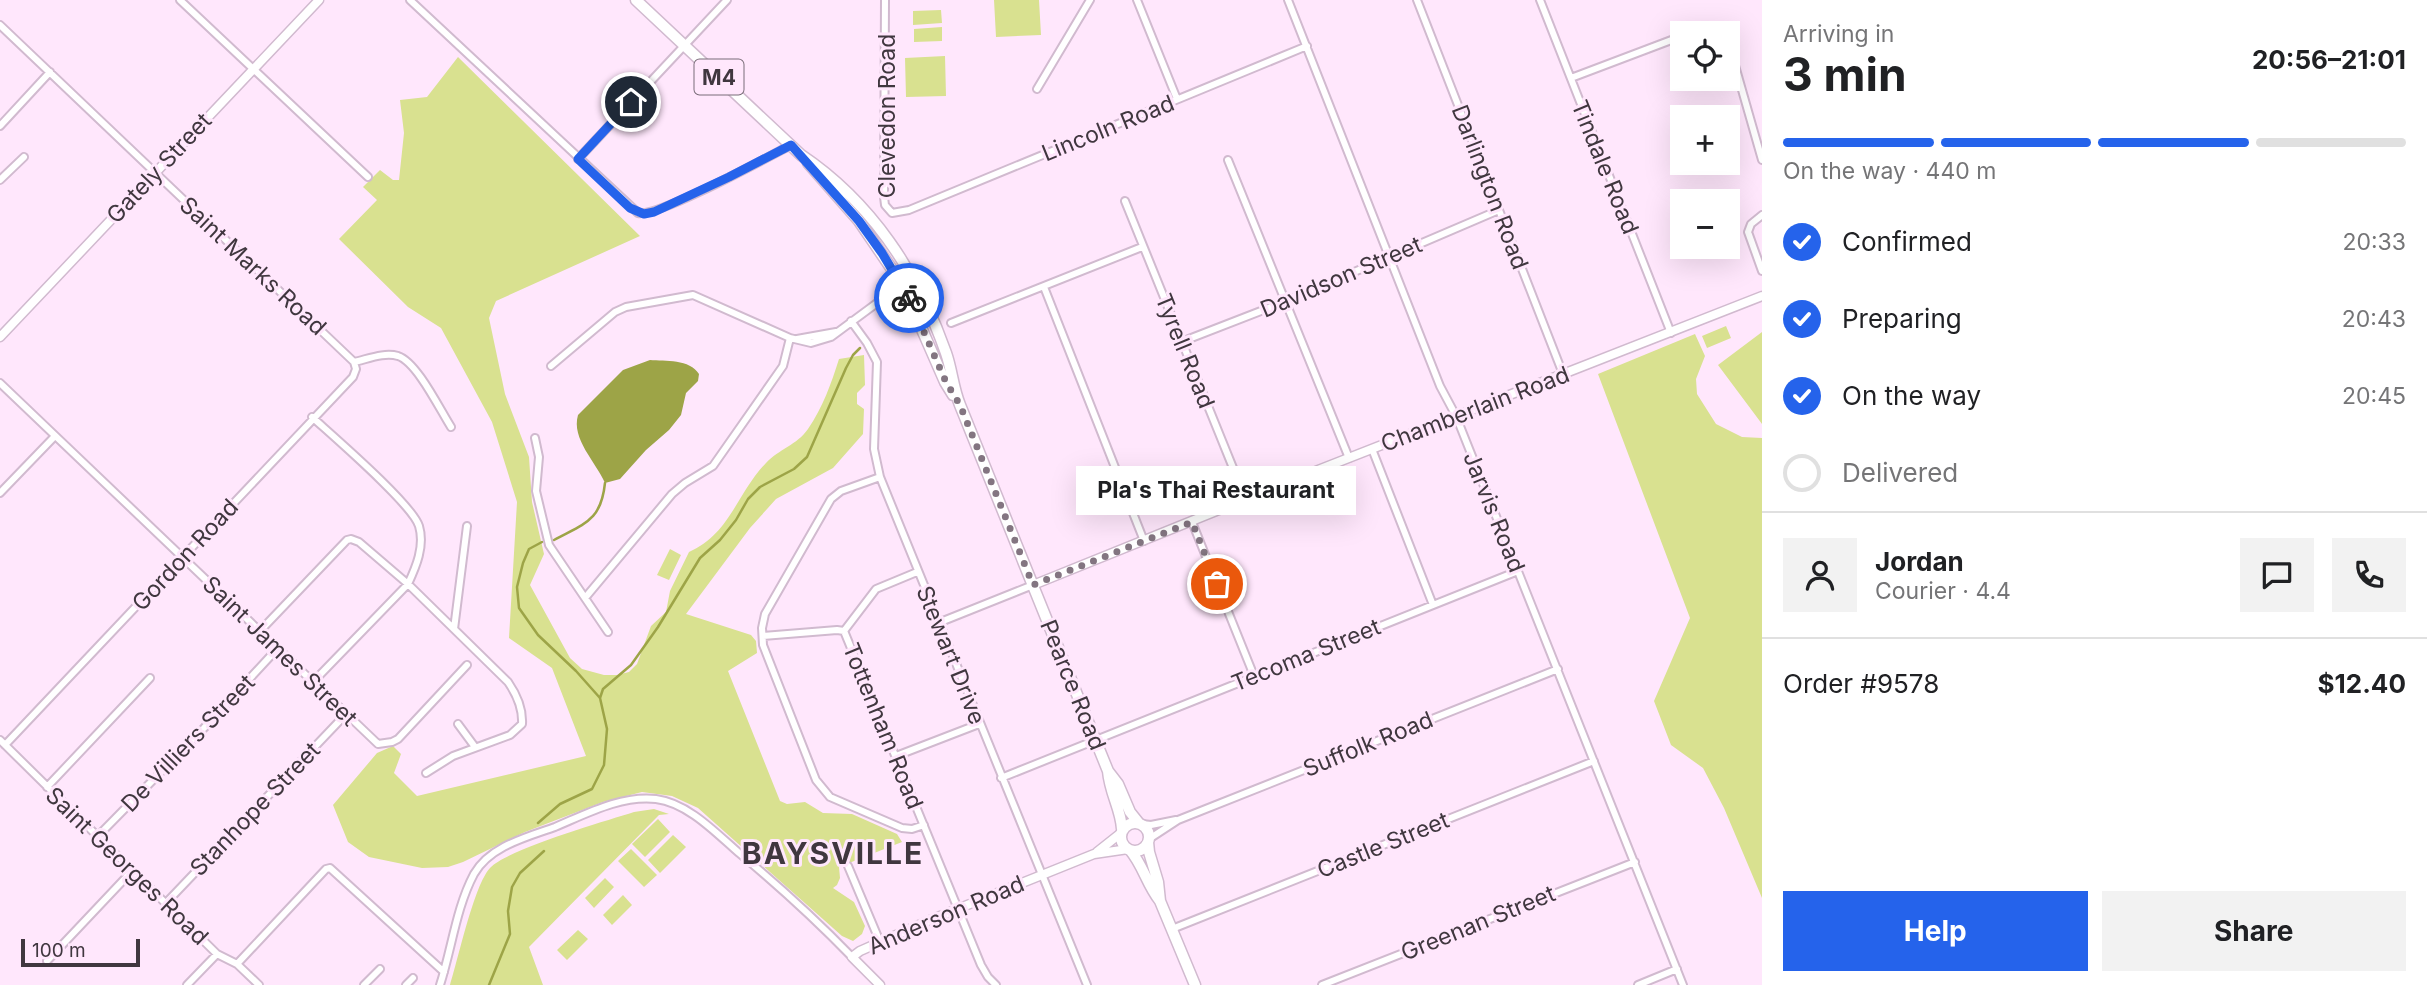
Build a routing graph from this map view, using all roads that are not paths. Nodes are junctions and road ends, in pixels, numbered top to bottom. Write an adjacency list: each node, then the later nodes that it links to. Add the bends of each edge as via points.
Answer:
1 (180, 0): 16 (street)
2 (319, 0): 16 (street, Gately Street)
3 (410, 0): 26 (street)
4 (636, 0): 14 (main road, M4)
5 (727, 0): 14 (street)
6 (885, 0): 33 (street, Clevedon Road, via 884,197 892,213)
7 (1090, 0): 20 (street)
8 (1137, 0): 21 (street)
9 (1288, 0): 15 (street, Jarvis Road)
10 (1417, 0): 34 (street, Darlington Road)
11 (1540, 0): 18 (street, Tindale Road)
12 (0, 25): 17 (street, Saint Marks Road)
13 (1670, 41): 18 (street)
14 (684, 44): 23 (main road, M4); 26 (street)
15 (1307, 46): 21 (street, Lincoln Road); 37 (street, Jarvis Road)
16 (252, 69): 29 (street, Gately Street); 30 (street)
17 (50, 72): 22 (street); 29 (street, Saint Marks Road)
18 (1571, 78): 46 (street, Tindale Road)
19 (1740, 83): 28 (street)
20 (1037, 89)
21 (1177, 99): 33 (street, Lincoln Road)
22 (0, 126)
23 (791, 145): 24 (main road, M4); 26 (street, via 644,214 630,208)
24 (801, 155): 39 (main road, Pearce Road / M4, via 829,173 859,202); 40 (main road, Pearce Road / M4, via 859,221)
25 (24, 157): 31 (street)
26 (578, 159)
27 (1228, 160): 43 (street)
28 (1762, 160)
29 (155, 173): 47 (street, Gately Street); 50 (street, Saint Marks Road)
30 (368, 177)
31 (0, 180)
32 (1125, 201): 36 (street, Tyrell Road)
33 (909, 210)
34 (1499, 210): 37 (street, Davidson Street); 52 (street, Darlington Road)
35 (1762, 215): 38 (street, via 1748,232)
36 (1143, 247): 41 (street); 49 (street, Tyrell Road)
37 (1389, 257): 43 (street, Davidson Street); 55 (street, Jarvis Road)
38 (1762, 271)
39 (913, 278): 40 (street); 54 (main road, Pearce Road / M4, via 946,353)
40 (902, 285): 44 (street); 54 (main road, Pearce Road / M4)
41 (1044, 287): 45 (street); 67 (street)
42 (1762, 296): 46 (street, Chamberlain Road)
43 (1284, 302): 49 (street, Davidson Street); 61 (street)
44 (851, 321): 48 (street, via 820,342); 62 (street, Stewart Drive, via 877,362 874,449)
45 (951, 323)
46 (1671, 333): 52 (street, Chamberlain Road)
47 (0, 337)
48 (792, 339): 51 (street, via 689,295 618,310); 73 (street, via 783,366 713,466 672,494)
49 (1181, 342): 64 (street, Tyrell Road)
50 (354, 362): 56 (street, Gordon Road, via 353,377); 57 (street, via 390,355 404,359)
51 (551, 366)
52 (1563, 374): 55 (street, Chamberlain Road)
53 (0, 383): 58 (street, Saint James Street)
54 (960, 405): 72 (main road, Pearce Road / M4)
55 (1456, 416): 60 (street, Chamberlain Road); 69 (street, Jarvis Road)
56 (312, 417): 68 (street, Gordon Road); 71 (street, via 401,501 418,523 421,544)
57 (451, 427)
58 (55, 436): 63 (street); 68 (street, Saint James Street)
59 (536, 438): 73 (street, via 536,491 550,545)
60 (1371, 449): 61 (street, Chamberlain Road); 74 (street)
61 (1349, 458): 64 (street, Chamberlain Road)
62 (880, 477): 70 (street, Stewart Drive); 80 (street, via 831,499 765,614)
63 (0, 492)
64 (1246, 500): 65 (street, Chamberlain Road)
65 (1192, 522): 67 (street, Chamberlain Road); 84 (street)
66 (467, 526): 76 (street)
67 (1144, 541): 72 (street, Chamberlain Road)
68 (184, 558): 77 (street, Saint James Street); 91 (street, Gordon Road)
69 (1518, 571): 74 (street, Tecoma Street); 83 (street, Jarvis Road)
70 (917, 572): 75 (street, Stewart Drive); 78 (street, Tottenham Road, via 876,589)
71 (408, 584): 76 (street); 77 (street, via 359,542 347,540); 86 (street)
72 (1033, 585): 75 (street); 90 (main road, Pearce Road / M4)
73 (585, 598): 79 (street)
74 (1433, 605): 84 (street, Tecoma Street)
75 (938, 623): 89 (street, Stewart Drive)
76 (454, 629): 92 (street, via 508,682 522,715 522,724 510,735)
77 (260, 631): 81 (street, Saint James Street)
78 (844, 631): 80 (street); 93 (street, Tottenham Road)
79 (608, 632)
80 (763, 636): 101 (street, via 767,658 825,794 902,828)
81 (277, 649): 86 (street, Saint James Street); 103 (street, De Villiers Street)
82 (467, 665): 87 (street, Saint James Street, via 392,742 378,744)
83 (1558, 668): 94 (street, Jarvis Road); 99 (street, Suffolk Road)
84 (1254, 676): 90 (street, Tecoma Street)
85 (150, 678): 98 (street)
86 (313, 682): 87 (street, Saint James Street)
87 (346, 715): 112 (street, Stanhope Street)
88 (458, 724): 92 (street)
89 (979, 724): 93 (street); 97 (street, Stewart Drive)
90 (1095, 739): 95 (main road, Pearce Road / M4); 97 (street, Tecoma Street)
91 (2, 743): 98 (street, Saint Georges Road)
92 (475, 747): 96 (street)
93 (896, 756): 101 (street, Tottenham Road)
94 (1594, 761): 107 (street, Jarvis Road); 114 (street, Castle Street)
95 (1108, 771): 100 (main road, Pearce Road / M4); 102 (main road, Pearce Road / M4)
96 (426, 773)
97 (1001, 778): 110 (street, Stewart Drive)
98 (47, 787): 103 (street, Saint Georges Road)
99 (1178, 820): 100 (street, Suffolk Road); 104 (street, Suffolk Road)
100 (1140, 823): 102 (main road, via 1128,824); 104 (main road, Pearce Road / M4, via 1149,832)
101 (924, 825): 113 (street, Tottenham Road)
102 (1121, 831): 105 (main road, Pearce Road / M4, via 1121,842); 106 (street)
103 (97, 837): 109 (street, Saint Georges Road)
104 (1149, 840): 105 (main road, via 1141,850); 111 (main road, Pearce Road / M4)
105 (1129, 850): 106 (street); 111 (main road, Pearce Road / M4)
106 (1094, 854): 110 (street, Anderson Road)
107 (1635, 862): 121 (street, Jarvis Road); 133 (street, Greenan Street)
108 (848, 866): 115 (street)
109 (132, 871): 112 (street, Saint Georges Road); 118 (street)
110 (1041, 875): 113 (street, Anderson Road); 131 (street, Stewart Drive)
111 (1160, 901): 114 (main road, Pearce Road / M4)
112 (165, 904): 116 (street, Saint Georges Road)
113 (959, 909): 115 (street, Anderson Road); 130 (street, Tottenham Road, via 984,972)
114 (1172, 929): 132 (main road, Pearce Road / M4)
115 (880, 942): 117 (street, Anderson Road)
116 (217, 954): 119 (street, Saint Georges Road); 124 (street)
117 (852, 957): 122 (street, via 705,824 669,802 641,799 612,805 531,836 482,863 463,900); 129 (street)
118 (47, 961)
119 (237, 964): 122 (street, via 326,869 334,870); 125 (street, Saint Georges Road)
120 (380, 969): 126 (street)
121 (1677, 970): 134 (street); 135 (street, Jarvis Road)
122 (444, 972): 128 (street)
123 (413, 978): 127 (street)
124 (187, 985)
125 (259, 985)
126 (364, 985)
127 (406, 985)
128 (440, 985)
129 (880, 985)
130 (996, 985)
131 (1087, 985)
132 (1195, 985)
133 (1322, 985)
134 (1638, 985)
135 (1683, 985)

